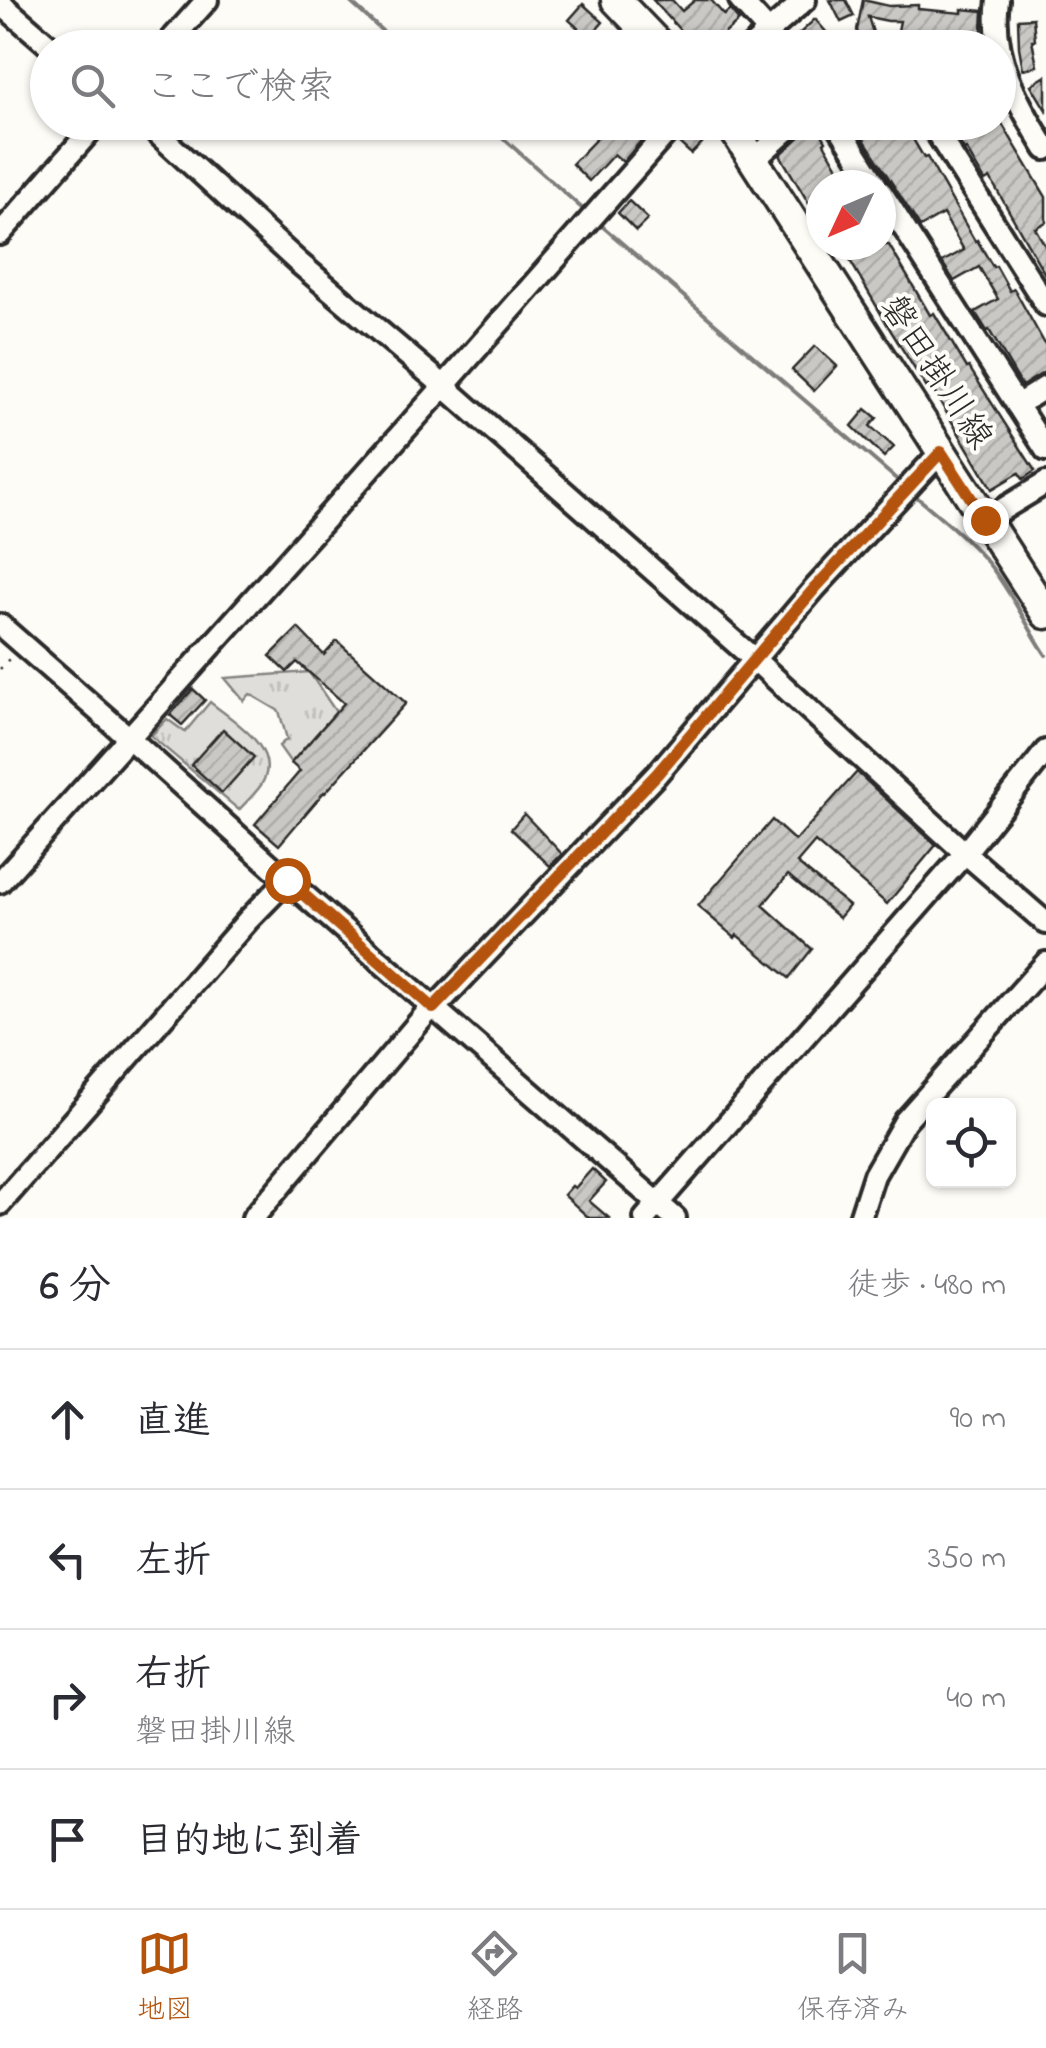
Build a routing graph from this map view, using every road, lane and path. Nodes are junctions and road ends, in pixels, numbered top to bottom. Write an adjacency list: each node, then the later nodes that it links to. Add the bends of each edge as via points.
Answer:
1 (206, 0): 8 (street)
2 (616, 0): 9 (main road)
3 (740, 0): 10 (street)
4 (805, 0): 11 (street)
5 (998, 0): 12 (street)
6 (0, 3): 7 (street)
7 (31, 30)
8 (180, 30)
9 (645, 30)
10 (767, 30)
11 (769, 30)
12 (997, 30)
13 (1016, 101): 21 (street)
14 (82, 140): 25 (street)
15 (165, 140): 27 (street)
16 (660, 140): 27 (street)
17 (741, 140): 22 (main road, 磐田掛川線)
18 (776, 140): 22 (street)
19 (847, 140): 23 (street)
20 (941, 140): 26 (street)
21 (1046, 149)
22 (754, 160): 31 (main road, 磐田掛川線)
23 (866, 170)
24 (896, 215): 29 (street)
25 (0, 234)
26 (1046, 305)
27 (444, 386): 36 (street); 37 (street)
28 (1046, 387): 29 (street)
29 (1017, 405): 30 (street)
30 (1046, 450)
31 (941, 452): 33 (main road, 磐田掛川線); 36 (street)
32 (1046, 483): 33 (street)
33 (985, 520): 34 (main road, 磐田掛川線)
34 (1046, 614)
35 (0, 626): 37 (street)
36 (756, 660): 39 (street); 44 (street)
37 (128, 737): 40 (street); 41 (street)
38 (1046, 751): 39 (street)
39 (965, 853): 42 (street); 46 (street)
40 (287, 880): 44 (street); 45 (street)
41 (0, 882)
42 (1046, 922)
43 (1046, 962): 49 (street, via 905,1120 874,1174)
44 (433, 1008): 46 (street); 47 (street)
45 (0, 1204)
46 (651, 1211): 48 (street)
47 (253, 1218)
48 (674, 1218)
49 (860, 1218)

